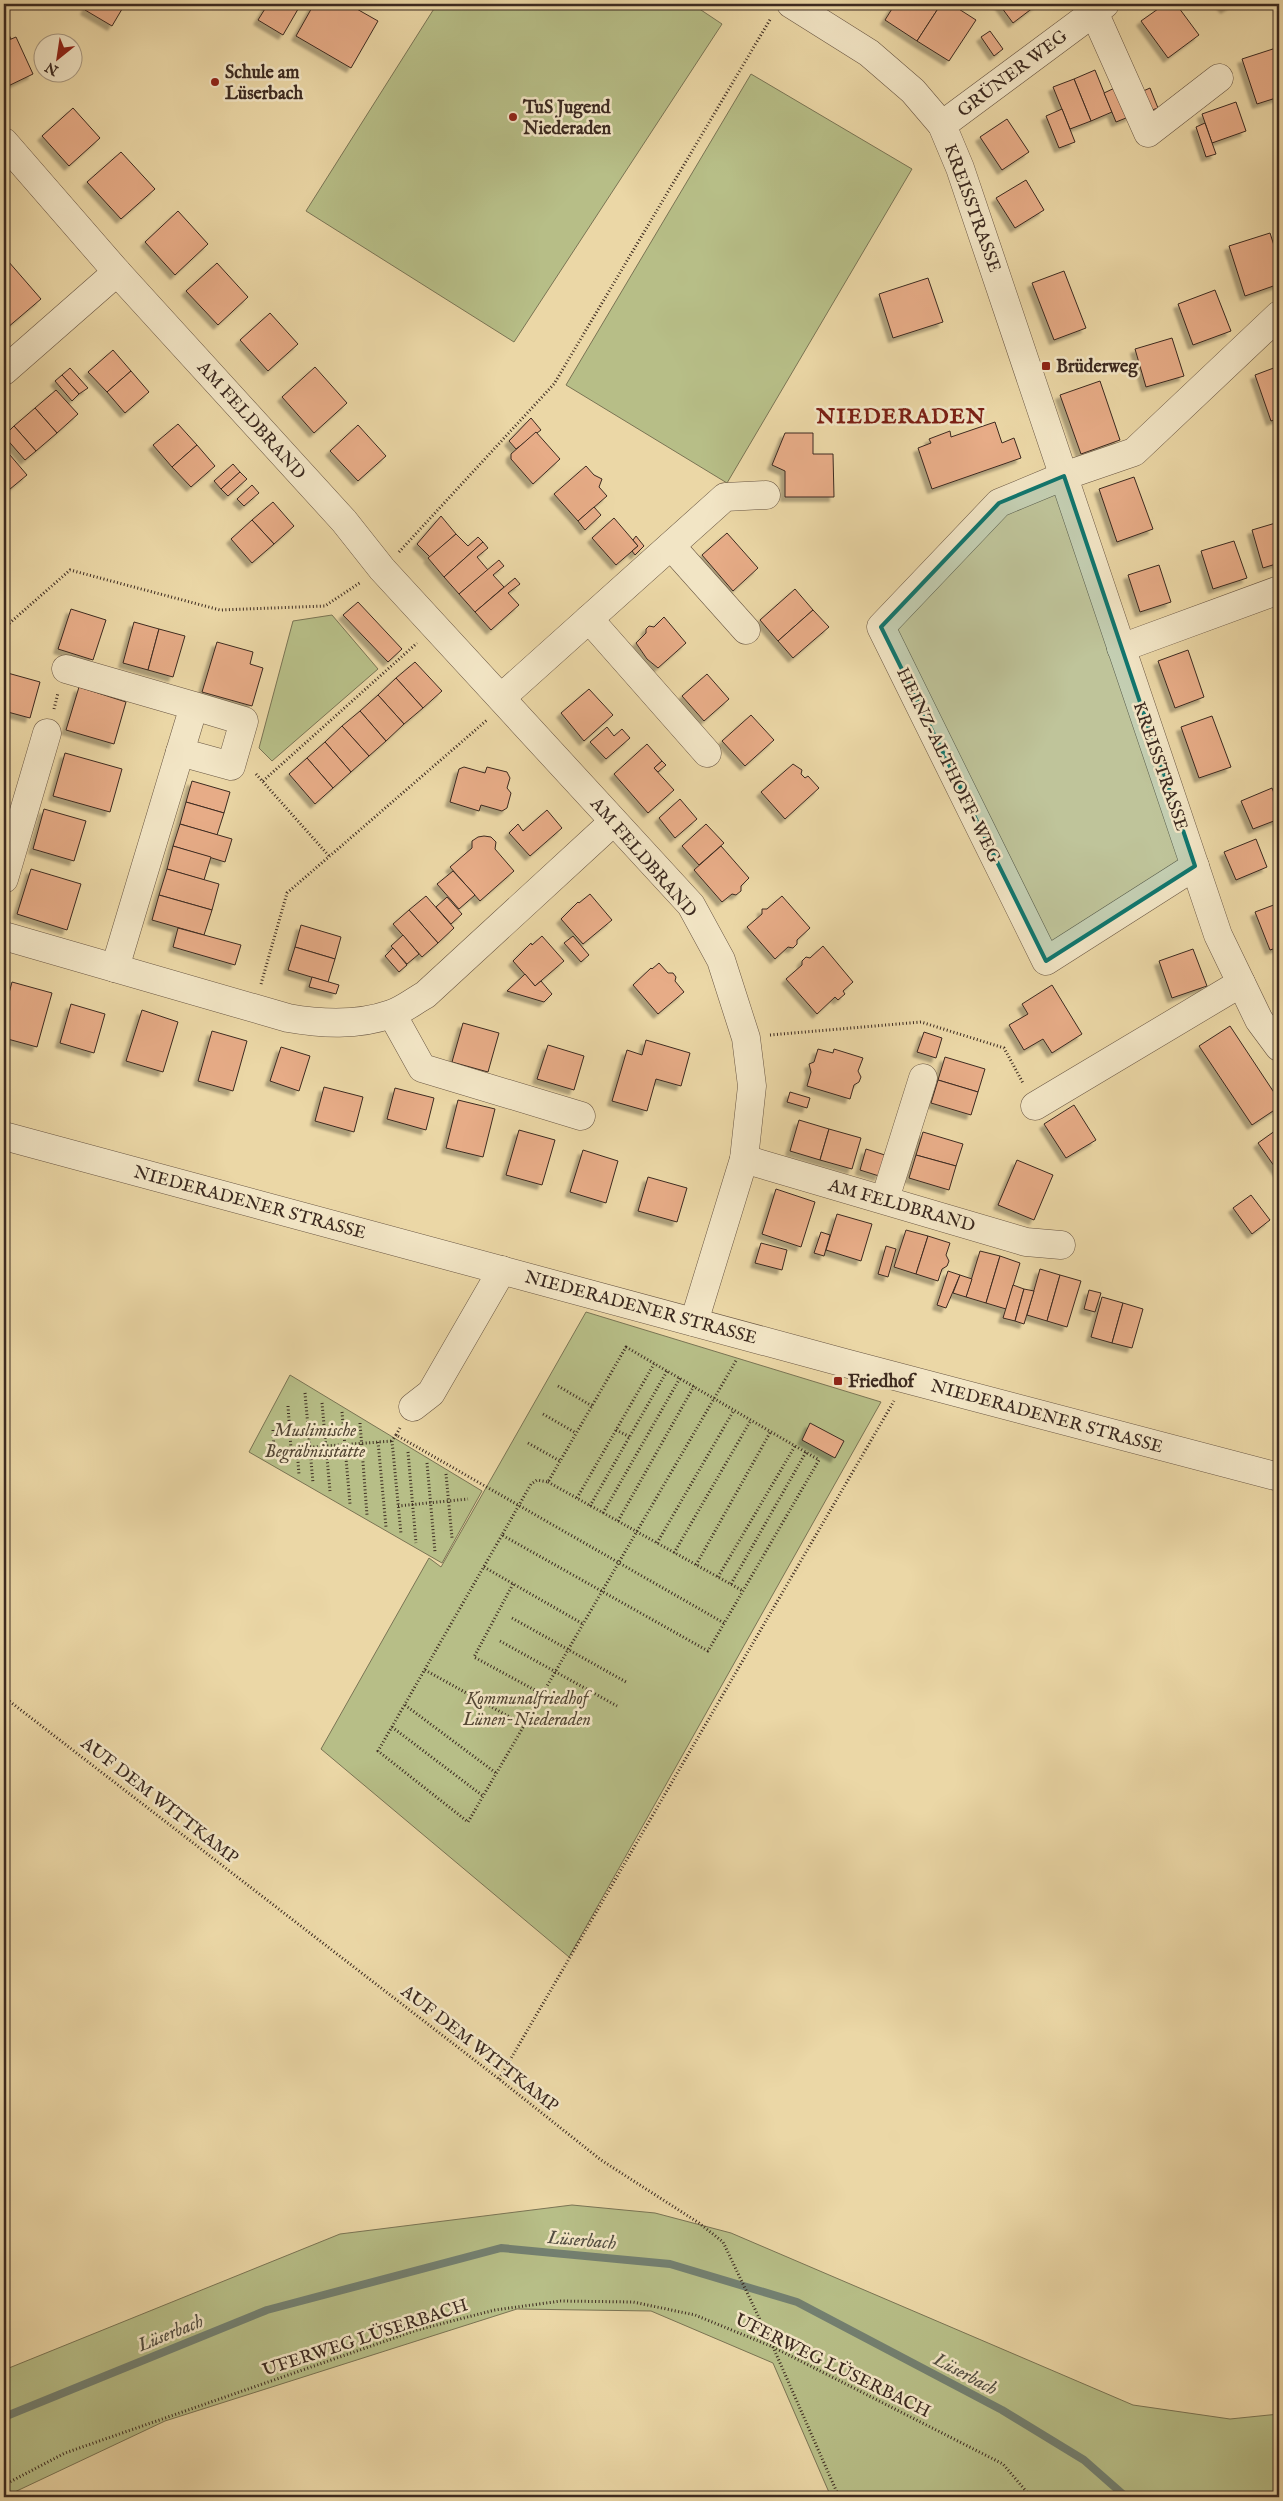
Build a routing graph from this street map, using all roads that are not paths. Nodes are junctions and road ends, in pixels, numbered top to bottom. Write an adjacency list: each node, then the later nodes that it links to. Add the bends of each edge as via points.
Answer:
1 (783, 8): 4 (street, KREISSTRASSE, via 869,53 913,91)
2 (1099, 8): 3 (street, via 1148,133); 4 (street, GRÜNER WEG)
3 (1219, 78)
4 (942, 125): 9 (street, KREISSTRASSE, via 960,168)
5 (4, 142): 6 (street, AM FELDBRAND)
6 (117, 272): 8 (street); 17 (street, AM FELDBRAND, via 344,521 382,569)
7 (1279, 315): 9 (street, via 1134,452)
8 (4, 371)
9 (1064, 476): 15 (street, KREISSTRASSE); 23 (street, HEINZ-ALTHOFF-WEG, via 999,503 881,627 1046,961)
10 (766, 495): 11 (street, via 725,497)
11 (671, 546): 13 (street); 14 (street)
12 (1279, 590): 15 (street)
13 (589, 619): 17 (street); 21 (street)
14 (746, 630)
15 (1122, 648): 23 (street, KREISSTRASSE)
16 (66, 669): 18 (street)
17 (502, 697): 22 (street, AM FELDBRAND)
18 (194, 706): 20 (street); 20 (street, via 244,721 231,766)
19 (47, 734): 24 (street)
20 (180, 752): 26 (street)
21 (707, 753)
22 (613, 822): 28 (street, via 425,995); 34 (street, AM FELDBRAND, via 691,905 721,960 746,1038 752,1086)
23 (1195, 866): 27 (street, KREISSTRASSE, via 1218,935)
24 (4, 879)
25 (4, 936): 26 (street)
26 (115, 968): 28 (street, via 288,1018 324,1024 359,1022)
27 (1241, 983): 29 (street, KREISSTRASSE, via 1259,1020); 31 (street)
28 (392, 1014): 32 (street, via 422,1068)
29 (1279, 1047)
30 (923, 1078): 35 (street)
31 (1035, 1106)
32 (581, 1116)
33 (4, 1136): 37 (street, NIEDERADENER STRASSE)
34 (744, 1159): 35 (street, AM FELDBRAND); 38 (street, AM FELDBRAND)
35 (886, 1199): 36 (street, AM FELDBRAND, via 1026,1242)
36 (1061, 1245)
37 (502, 1270): 38 (street, NIEDERADENER STRASSE); 39 (street, via 430,1393)
38 (694, 1322): 40 (street, NIEDERADENER STRASSE)
39 (413, 1407)
40 (1279, 1477)

